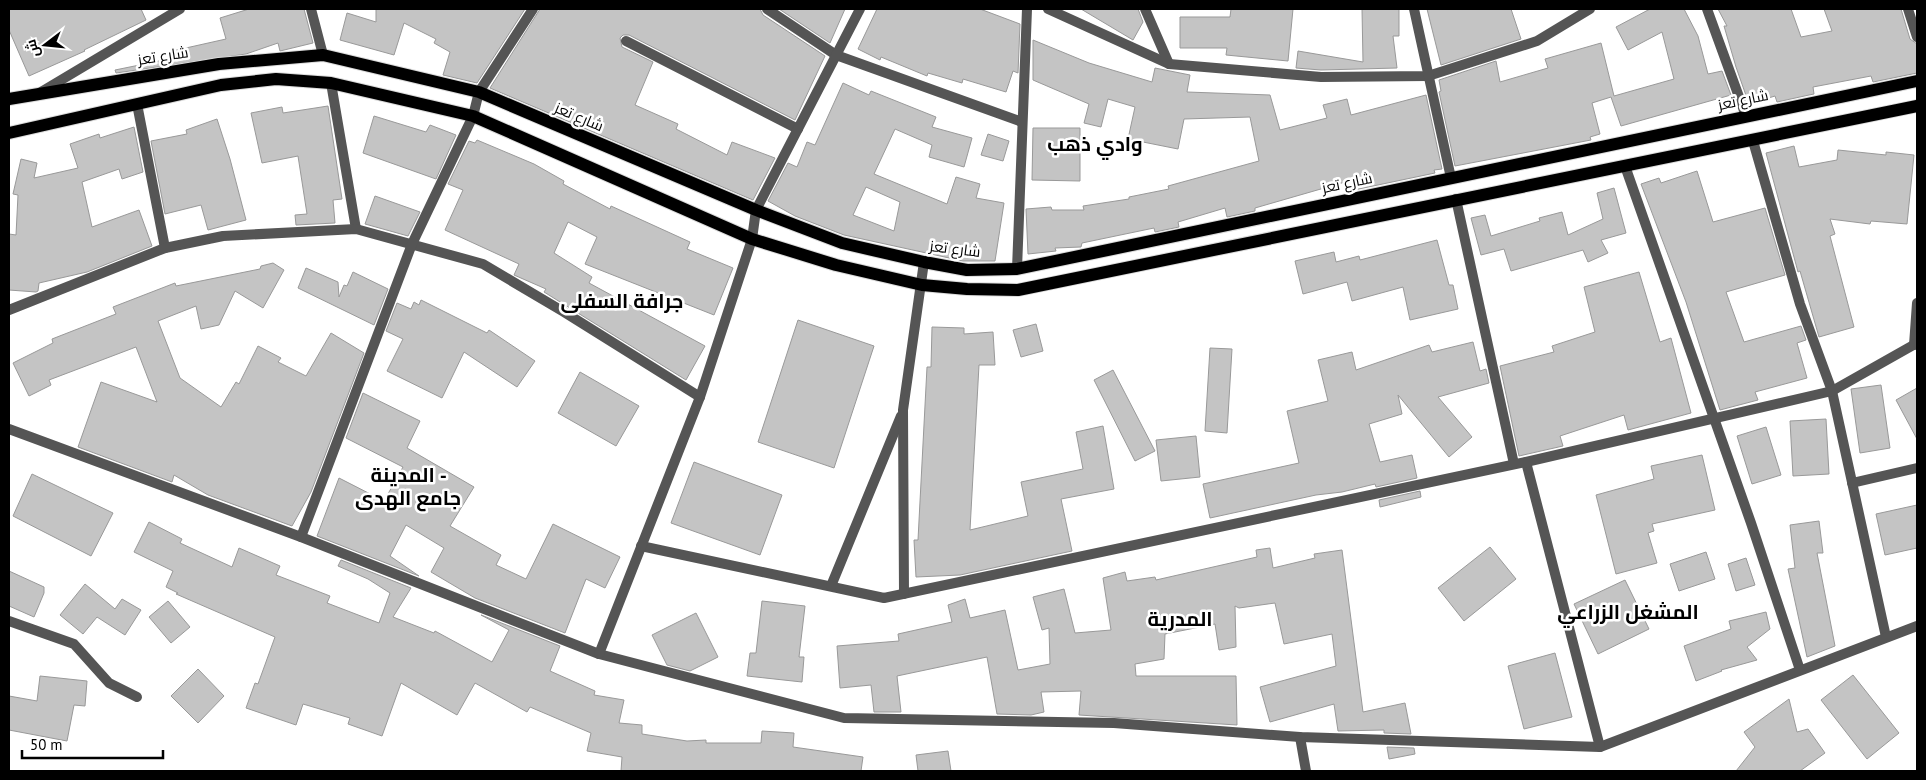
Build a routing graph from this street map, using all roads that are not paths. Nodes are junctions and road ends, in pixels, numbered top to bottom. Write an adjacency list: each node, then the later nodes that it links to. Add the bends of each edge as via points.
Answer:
1 (180, 9): 21 (street)
2 (311, 9): 15 (street)
3 (533, 9): 22 (street)
4 (767, 9): 16 (street)
5 (860, 9): 16 (street)
6 (1027, 9): 28 (street)
7 (1048, 9): 17 (street)
8 (1145, 9): 17 (street)
9 (1414, 9): 18 (street)
10 (1590, 9): 18 (street, via 1537,40)
11 (1707, 9): 27 (street)
12 (1908, 9): 13 (street)
13 (1917, 37)
14 (626, 41): 29 (street)
15 (323, 55): 21 (main road, شارع تعز, via 219,64); 22 (main road, شارع تعز)
16 (836, 55): 28 (street); 29 (street)
17 (1169, 64): 18 (street, via 1321,76)
18 (1428, 76): 33 (street)
19 (1917, 81): 27 (main road, شارع تعز)
20 (331, 83): 24 (main road, via 276,79 221,85); 26 (main road); 36 (street)
21 (41, 92): 23 (main road, شارع تعز)
22 (479, 92): 26 (street); 35 (main road, شارع تعز)
23 (9, 97)
24 (137, 104): 30 (main road); 39 (street)
25 (1917, 106): 31 (main road)
26 (473, 116): 37 (main road); 38 (street)
27 (1746, 116): 33 (main road, شارع تعز)
28 (1022, 122): 41 (street)
29 (798, 129): 35 (street)
30 (9, 132)
31 (1753, 141): 32 (main road); 46 (street, via 1800,304)
32 (1625, 166): 34 (main road); 49 (street)
33 (1451, 178): 41 (main road, شارع تعز)
34 (1456, 199): 42 (main road, via 1018,290); 52 (street)
35 (756, 210): 37 (street); 40 (main road, شارع تعز, via 842,243)
36 (356, 229): 38 (street); 39 (street, via 223,236)
37 (752, 240): 42 (main road, via 836,266); 47 (street)
38 (412, 244): 47 (street, via 483,264); 55 (street)
39 (165, 248): 44 (street)
40 (924, 262): 41 (main road, شارع تعز, via 967,270); 42 (street)
41 (1017, 269)
42 (922, 285): 48 (street)
43 (1917, 303): 45 (street)
44 (9, 310)
45 (1915, 344): 46 (street)
46 (1832, 391): 49 (street); 54 (street)
47 (700, 397): 56 (street)
48 (903, 410): 57 (street); 58 (street)
49 (1713, 419): 51 (street); 63 (street)
50 (9, 429): 55 (street)
51 (1526, 462): 52 (street); 66 (street)
52 (1514, 464): 58 (street)
53 (1917, 468): 54 (street)
54 (1852, 483): 61 (street)
55 (301, 537): 62 (street)
56 (641, 546): 57 (street); 62 (street)
57 (831, 586): 58 (street, via 884,598)
58 (904, 594)
59 (9, 621): 64 (street, via 74,644 109,683)
60 (1917, 626): 61 (street)
61 (1886, 637): 63 (street)
62 (599, 654): 65 (street, via 844,718 1114,723)
63 (1800, 670): 66 (street)
64 (137, 697)
65 (1300, 737): 66 (street); 67 (street)
66 (1600, 747)
67 (1306, 771)

